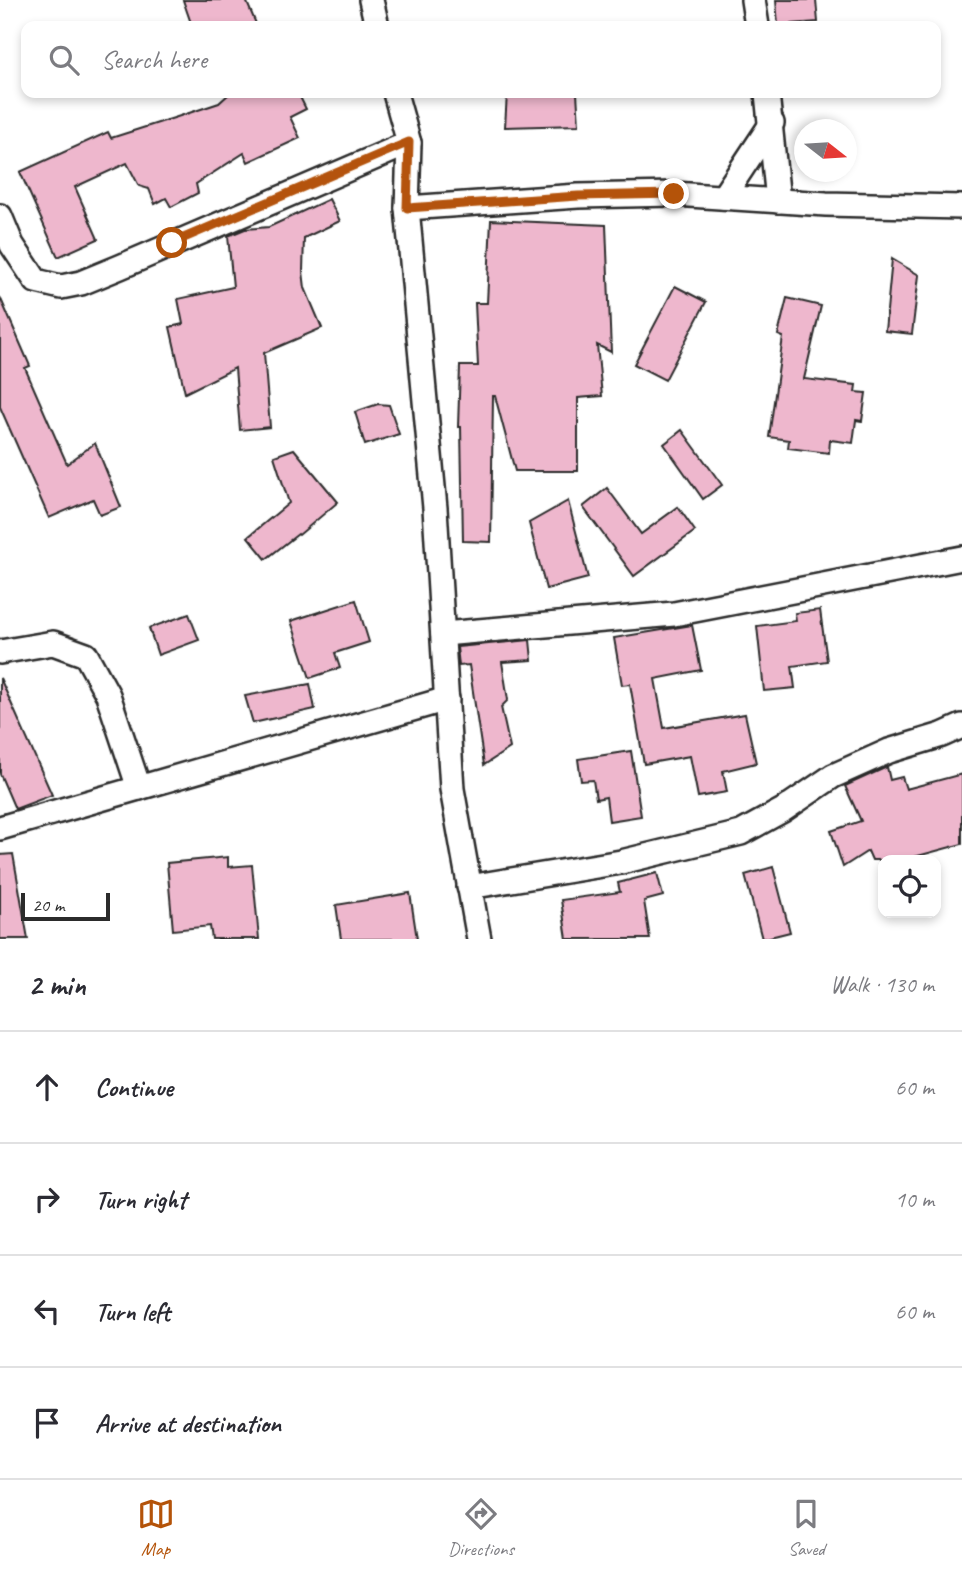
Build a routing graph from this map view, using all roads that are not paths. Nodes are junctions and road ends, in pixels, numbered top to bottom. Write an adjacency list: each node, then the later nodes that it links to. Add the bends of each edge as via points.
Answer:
1 (371, 0): 3 (street)
2 (753, 0): 4 (street)
3 (376, 21)
4 (756, 21)
5 (396, 98): 8 (street)
6 (768, 98): 7 (street)
7 (772, 123): 9 (street); 10 (street)
8 (409, 142): 12 (street); 13 (street, via 120,267 61,287 36,282)
9 (723, 197): 10 (street); 12 (street, via 578,196)
10 (778, 201): 11 (street)
11 (962, 207)
12 (407, 208): 15 (street)
13 (0, 216)
14 (962, 558): 15 (street, via 674,614)
15 (443, 634): 17 (street)
16 (0, 652): 19 (street, via 53,643 86,655 108,695)
17 (447, 699): 19 (street); 21 (street, via 452,789)
18 (962, 726): 21 (street, via 833,776 741,833 621,862)
19 (139, 788): 20 (street)
20 (0, 828)
21 (469, 887): 22 (street)
22 (479, 939)

